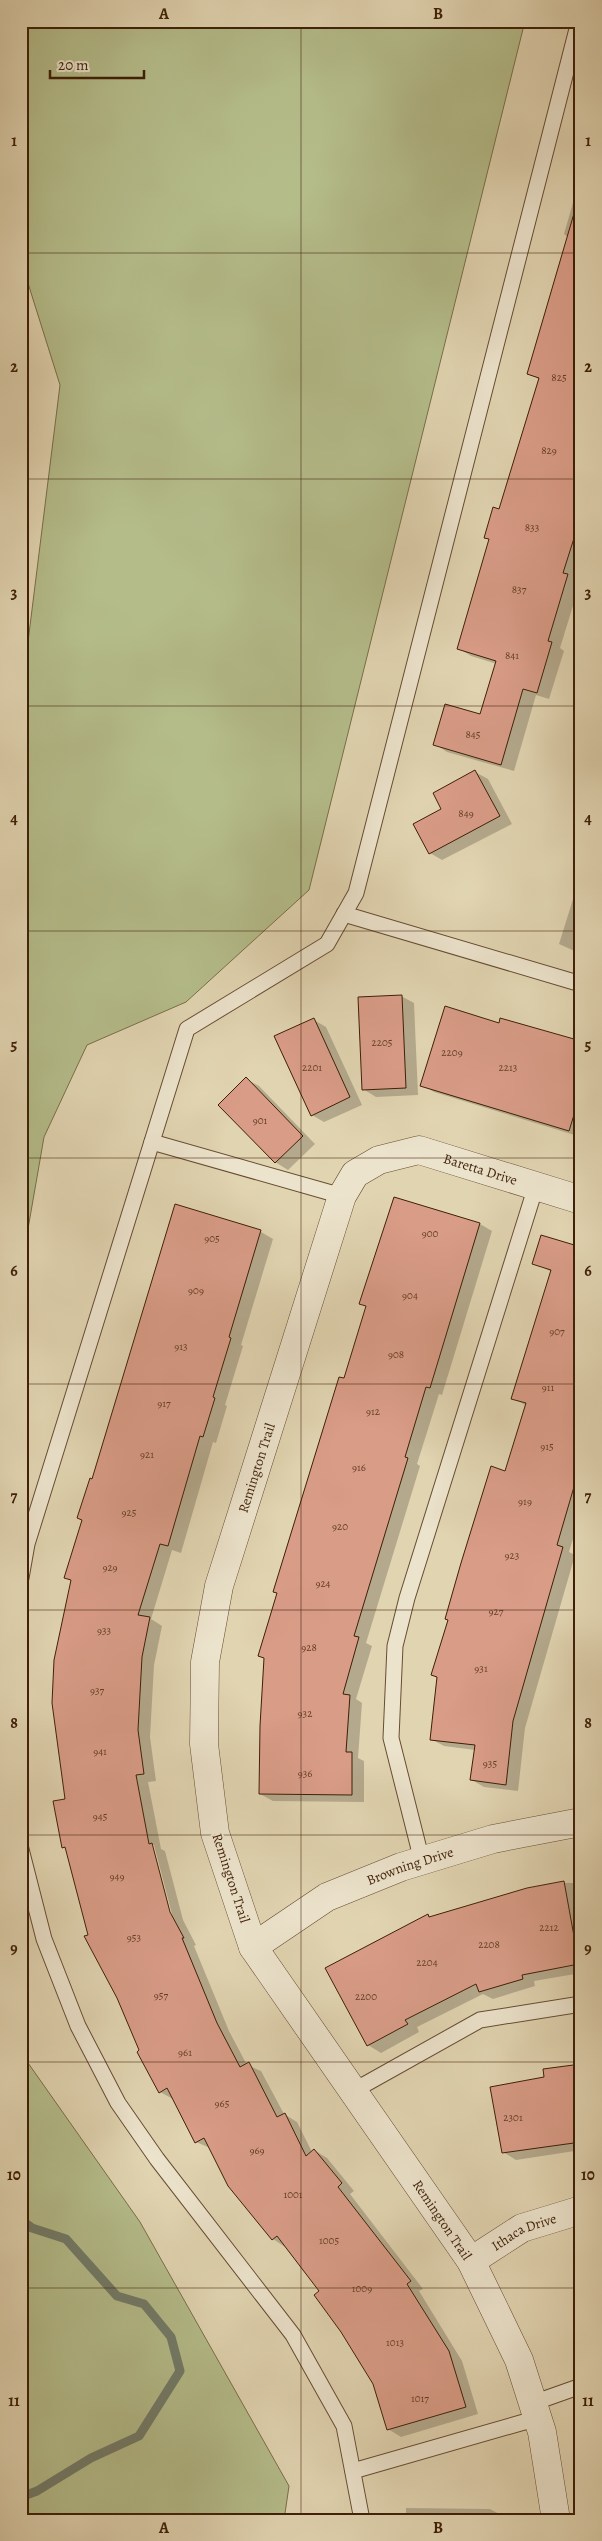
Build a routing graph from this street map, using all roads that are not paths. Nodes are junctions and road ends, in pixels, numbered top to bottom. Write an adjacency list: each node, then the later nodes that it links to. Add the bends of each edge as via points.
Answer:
1 (579, 21): 2 (lane, via 356,894)
2 (344, 914): 3 (lane); 4 (lane, via 327,944 187,1029)
3 (581, 984)
4 (152, 1142): 7 (lane); 9 (lane, via 27,1544)
5 (379, 1160): 6 (street, Baretta Drive, via 419,1150); 7 (street, Remington Trail, via 355,1174)
6 (536, 1186): 8 (street, Baretta Drive); 12 (lane, via 407,1598 396,1646 392,1738)
7 (342, 1196): 13 (street, Remington Trail, via 219,1586 205,1662 204,1744 215,1833)
8 (581, 1200)
9 (21, 1578)
10 (581, 1822): 12 (street, Browning Drive, via 493,1839)
11 (21, 1849): 20 (lane, via 44,1939 78,2026 118,2103 157,2159 293,2335 344,2426)
12 (422, 1861): 13 (street, Browning Drive, via 327,1897)
13 (253, 1947): 15 (street, Remington Trail)
14 (581, 2004): 15 (lane, via 480,2020)
15 (352, 2091): 17 (street, Remington Trail)
16 (581, 2210): 17 (street, Ithaca Drive, via 522,2228)
17 (471, 2261): 19 (street, Remington Trail, via 519,2360)
18 (581, 2386): 19 (lane)
19 (535, 2411): 20 (lane); 22 (street, Remington Trail, via 542,2432)
20 (353, 2471): 21 (lane)
21 (362, 2520)
22 (556, 2520)

